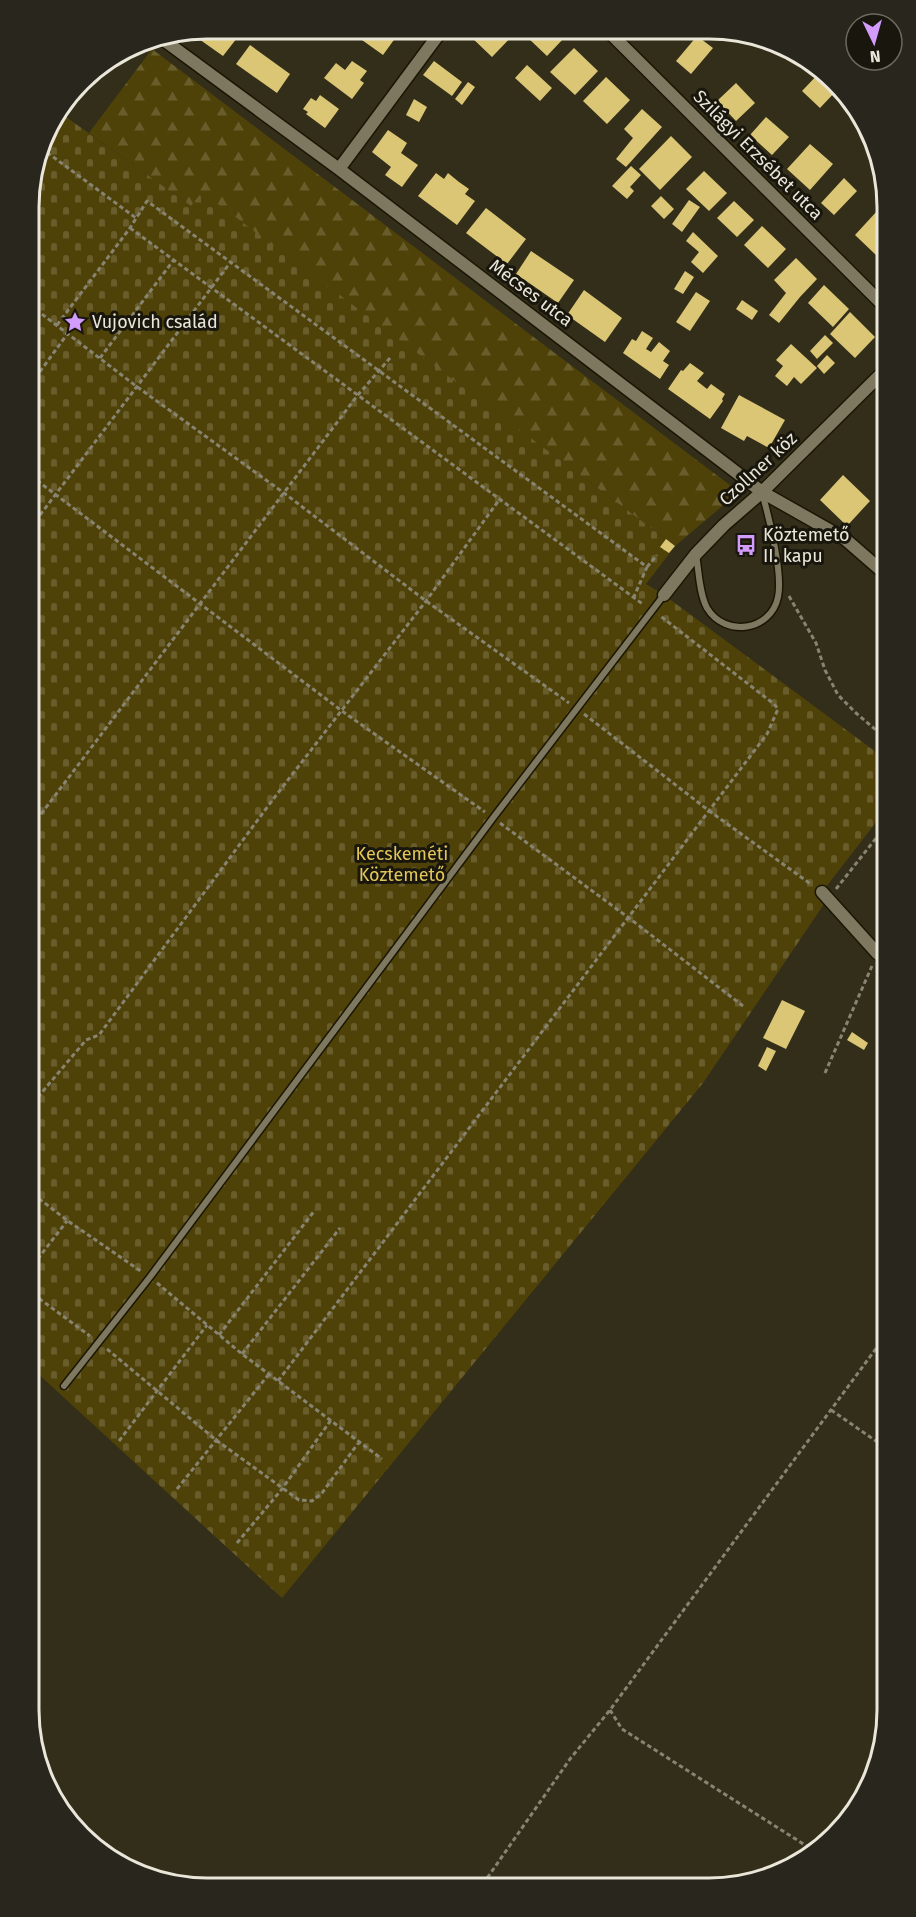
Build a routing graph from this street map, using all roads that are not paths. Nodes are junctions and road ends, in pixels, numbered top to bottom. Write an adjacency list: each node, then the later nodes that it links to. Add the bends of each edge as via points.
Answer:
1 (435, 39): 4 (street)
2 (616, 39): 5 (street, Szilágyi Erzsébet utca)
3 (168, 44): 4 (street, Mécses utca)
4 (339, 169): 7 (street, Mécses utca)
5 (877, 299)
6 (877, 378): 7 (street, Czollner köz)
7 (762, 492): 8 (street, Czollner köz); 8 (lane, via 771,524 779,586 776,604 765,619 748,627 730,626 714,617 704,601); 9 (street, Mécses utca, via 845,539)
8 (696, 554): 10 (street, Czollner köz)
9 (877, 567)
10 (664, 595): 13 (lane)
11 (822, 892): 12 (street)
12 (877, 952)
13 (64, 1386)

